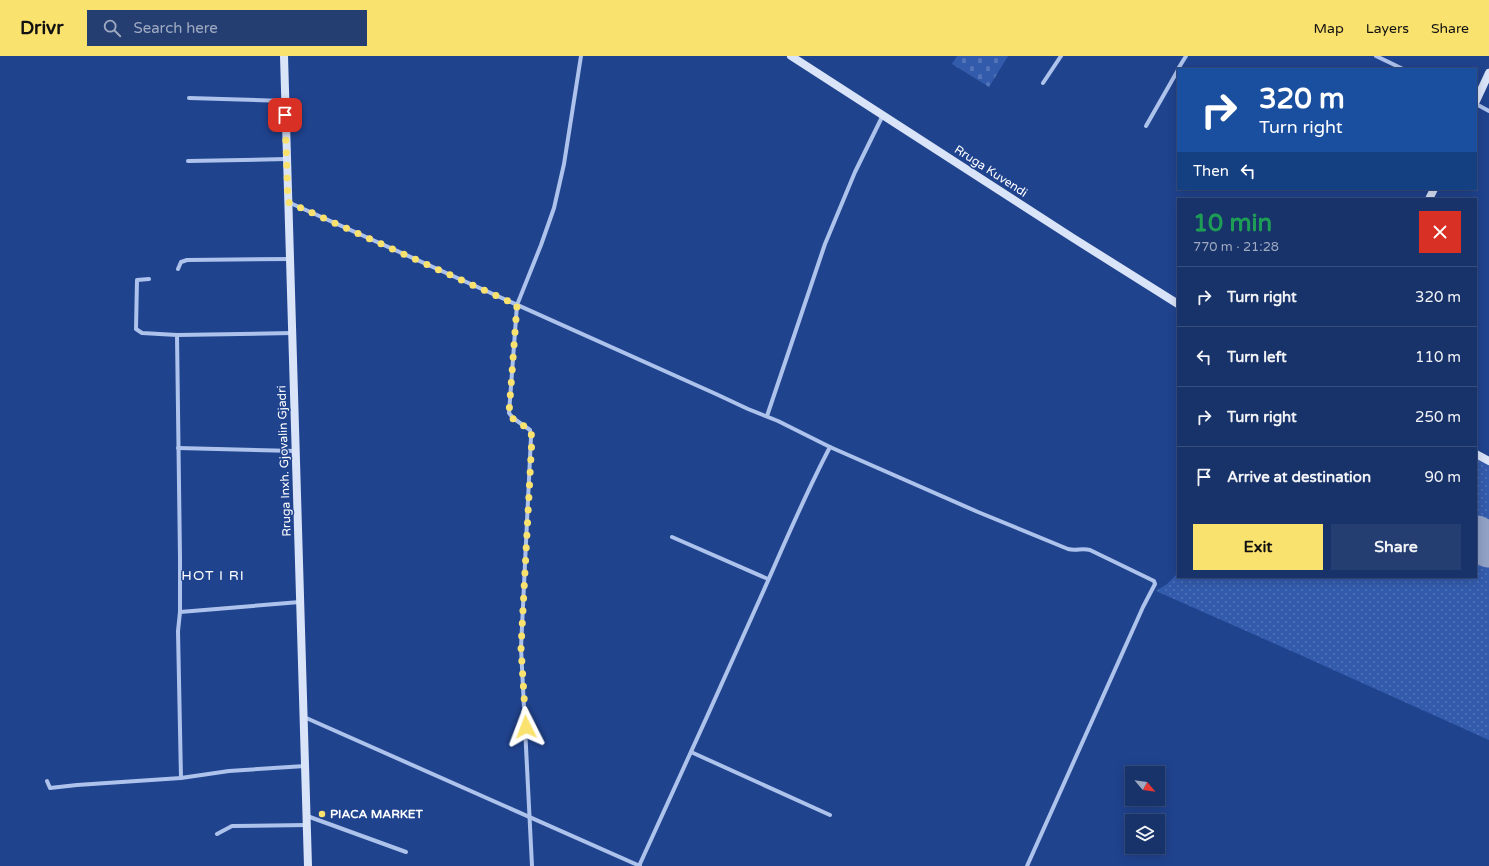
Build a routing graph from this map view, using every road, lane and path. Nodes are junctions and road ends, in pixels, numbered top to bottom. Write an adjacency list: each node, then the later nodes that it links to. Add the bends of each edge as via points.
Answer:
1 (284, 56): 14 (main road, Rruga Inxh. Gjovalin Gjadri)
2 (581, 56): 26 (street, via 564,164 554,208)
3 (791, 56): 17 (main road, Rruga Kuvendi)
4 (1060, 56): 11 (street)
5 (1186, 56): 7 (street)
6 (1376, 56): 8 (street)
7 (1179, 68)
8 (1401, 68)
9 (1177, 71): 18 (street)
10 (1489, 73): 13 (main road)
11 (1044, 83)
12 (189, 98): 14 (street)
13 (1477, 99)
14 (285, 101): 19 (main road, Rruga Inxh. Gjovalin Gjadri)
15 (1477, 105): 16 (street)
16 (1489, 111)
17 (883, 115): 25 (main road, Rruga Kuvendi); 29 (street, via 855,172 825,244)
18 (1146, 126)
19 (287, 159): 20 (street); 21 (main road, Rruga Inxh. Gjovalin Gjadri)
20 (188, 161)
21 (288, 202): 22 (main road, Rruga Inxh. Gjovalin Gjadri); 26 (street)
22 (290, 259): 23 (street, via 187,260 181,262); 27 (main road, Rruga Inxh. Gjovalin Gjadri)
23 (178, 269)
24 (149, 279): 28 (street, via 138,280 136,329 142,334)
25 (1177, 303)
26 (517, 305): 29 (street, via 748,410); 45 (street, via 509,413 530,430 532,437 521,648)
27 (292, 333): 28 (street); 32 (main road, Rruga Inxh. Gjovalin Gjadri)
28 (177, 334): 31 (street)
29 (767, 416): 30 (street)
30 (830, 446): 36 (street); 52 (street, via 978,512 1068,549 1085,548 1154,581 1155,584)
31 (178, 448): 32 (street); 38 (street)
32 (295, 451): 37 (main road, Rruga Inxh. Gjovalin Gjadri)
33 (1477, 455): 34 (main road)
34 (1489, 461)
35 (672, 537): 36 (street)
36 (768, 579): 40 (street)
37 (300, 602): 38 (street); 39 (main road, Rruga Inxh. Gjovalin Gjadri)
38 (180, 612): 42 (street, via 178,631)
39 (303, 717): 41 (main road, Rruga Inxh. Gjovalin Gjadri); 45 (street)
40 (691, 752): 44 (street); 51 (street)
41 (305, 766): 42 (street, via 229,771); 46 (main road, Rruga Inxh. Gjovalin Gjadri)
42 (181, 778): 43 (street, via 50,788)
43 (47, 781)
44 (830, 815)
45 (529, 816): 50 (street); 51 (street)
46 (307, 821): 47 (street, via 232,826); 48 (street); 49 (main road, Rruga Inxh. Gjovalin Gjadri)
47 (217, 834)
48 (406, 852)
49 (308, 866)
50 (532, 866)
51 (640, 866)
52 (1027, 866)

